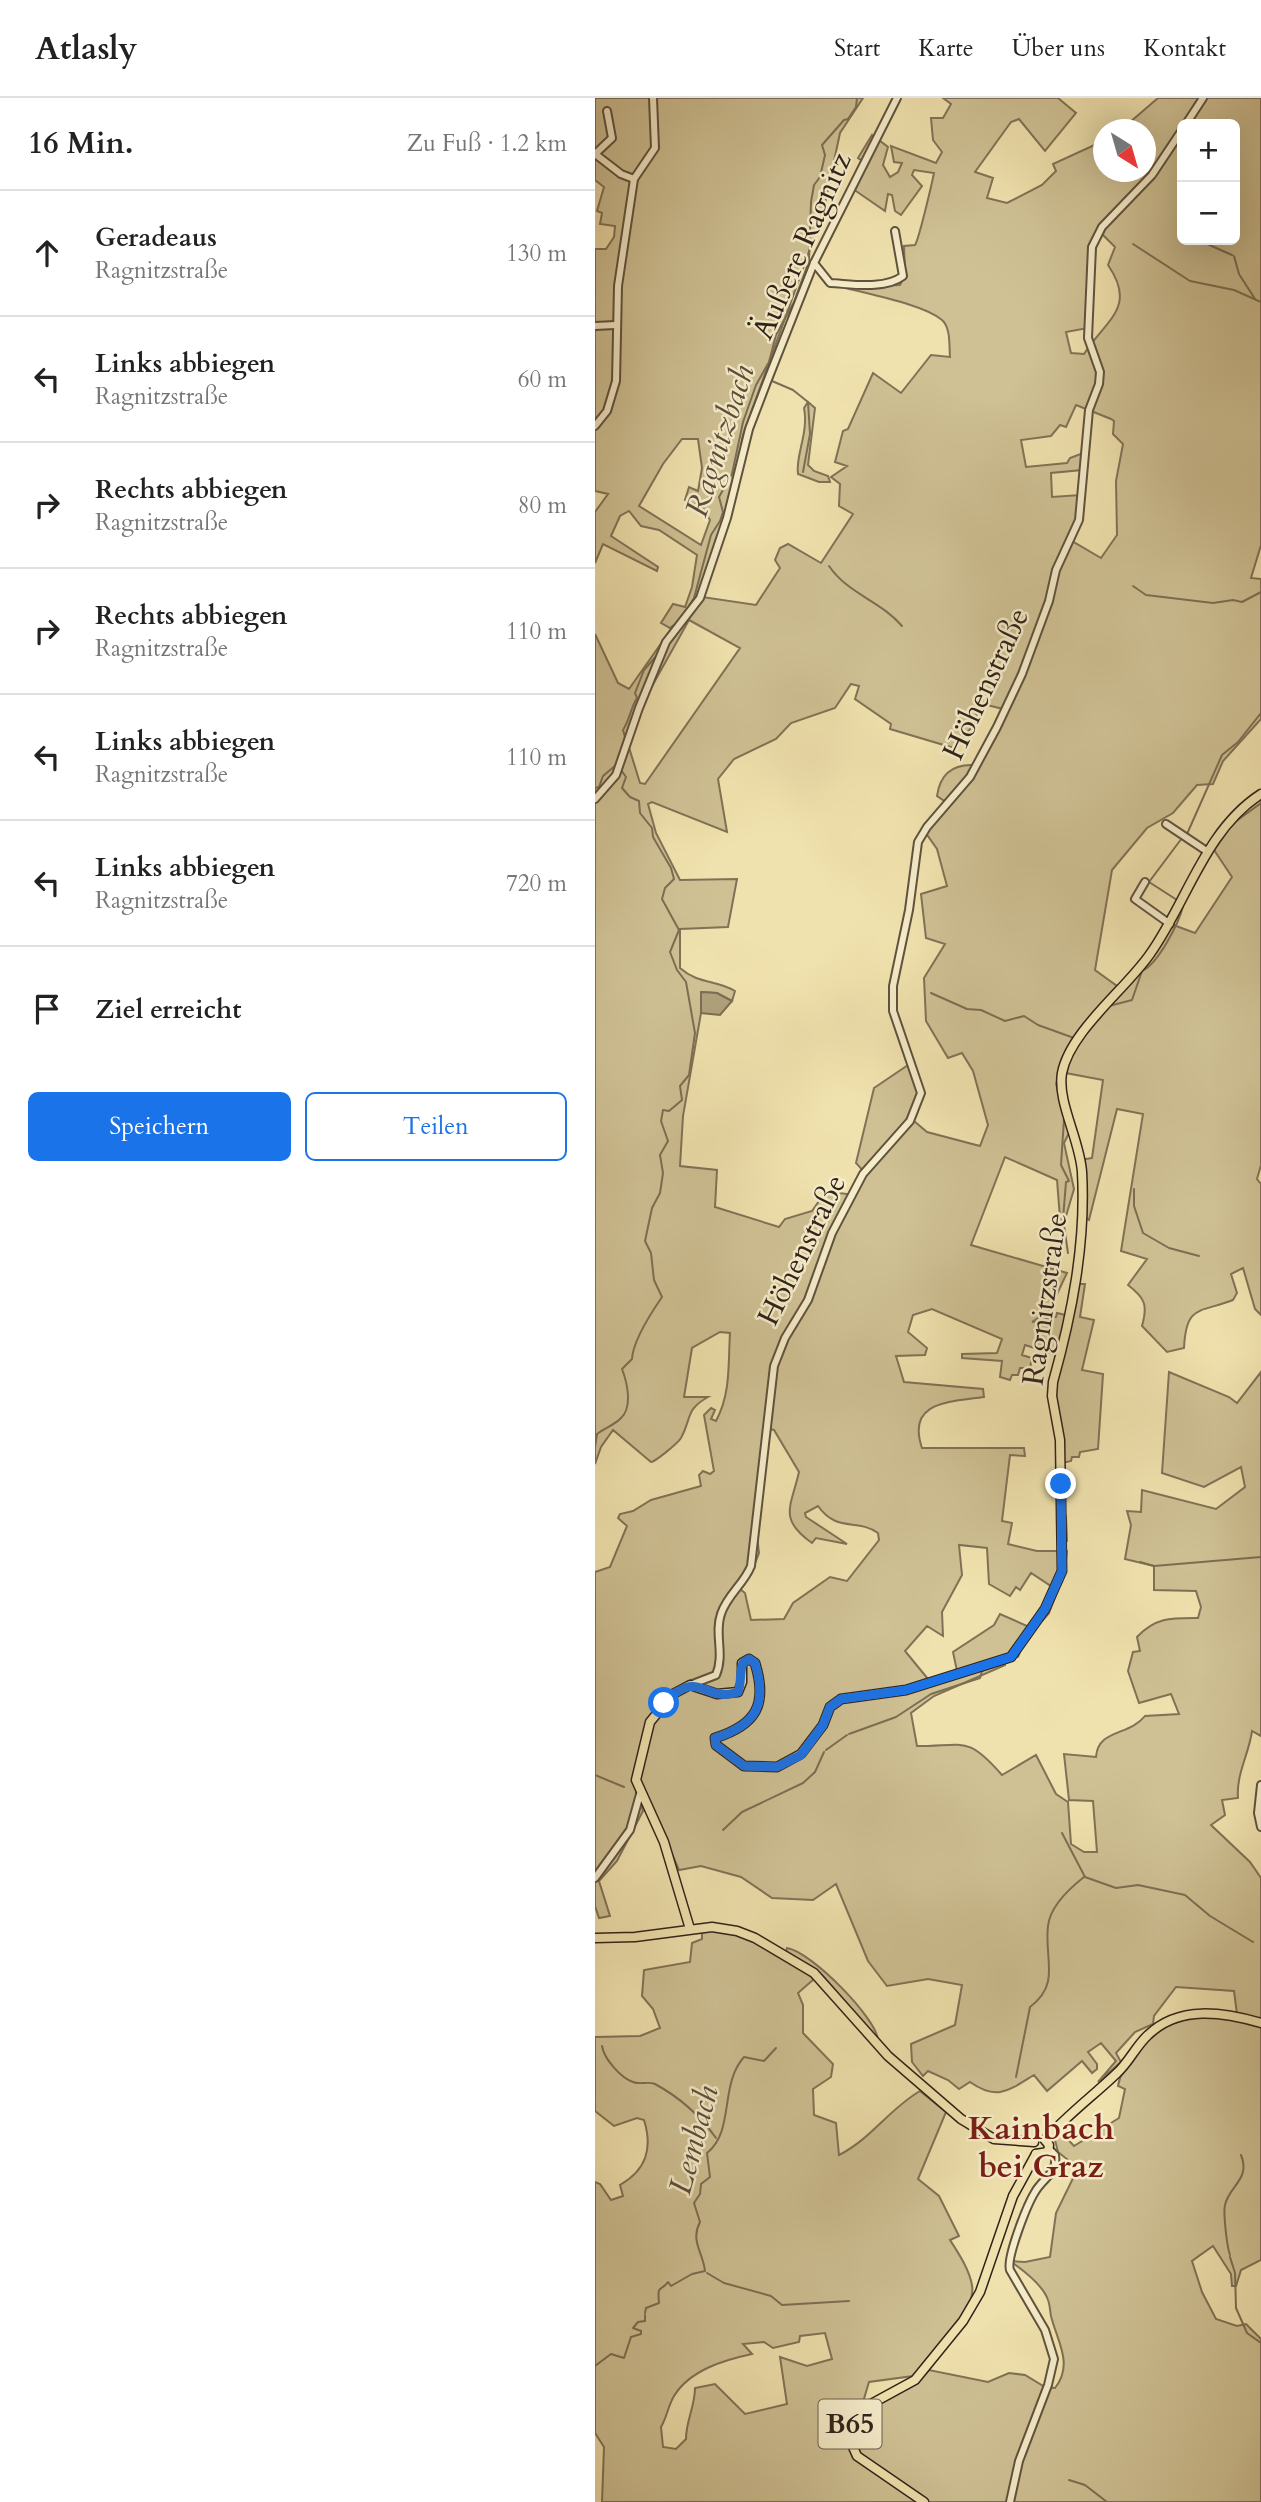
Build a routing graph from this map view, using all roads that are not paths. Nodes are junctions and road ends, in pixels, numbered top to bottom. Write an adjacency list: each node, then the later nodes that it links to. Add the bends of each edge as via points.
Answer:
1 (653, 98): 8 (street, via 656,148)
2 (897, 98): 10 (street, Äußere Ragnitz)
3 (1203, 98): 5 (street)
4 (607, 111): 7 (street, via 612,138)
5 (1189, 119)
6 (1177, 138): 20 (street, Höhenstraße, via 1153,175 1102,227 1092,247 1088,338 1100,372 1089,410 1079,520 1056,570 1022,674 997,727 970,777 920,838 913,861 893,1011 921,1093 910,1121 863,1174 774,1366 751,1566 720,1616 722,1650 716,1675)
7 (595, 154): 8 (street)
8 (634, 179): 11 (street)
9 (895, 231): 10 (street, via 903,276 897,281 830,283)
10 (814, 263): 15 (street, Äußere Ragnitz, via 749,429 727,518 700,598 666,642 619,767)
11 (615, 325): 12 (street); 13 (street, via 616,382 607,411)
12 (595, 326)
13 (595, 426)
14 (1261, 794): 17 (main road, Ragnitzstraße, via 1239,810)
15 (595, 799)
16 (1166, 824): 17 (street)
17 (1208, 852): 19 (main road, Ragnitzstraße)
18 (1145, 882): 19 (street, via 1135,899)
19 (1170, 924): 20 (main road, Ragnitzstraße, via 1150,956 1091,1023 1062,1073 1062,1090 1080,1152 1082,1219 1077,1273 1053,1382 1064,1547 1062,1571 1045,1609 1017,1649 1000,1661 906,1690 841,1699 830,1707 801,1755 777,1767 744,1766 716,1745 715,1738 750,1722 760,1703 755,1663 749,1659 743,1663 738,1692 727,1696)
20 (690, 1685): 22 (main road, Höhenstraße, via 673,1694 650,1722 638,1765)
21 (1261, 1785): 23 (street)
22 (640, 1794): 24 (street, via 630,1830); 25 (main road, Höhenstraße, via 664,1842)
23 (1261, 1827)
24 (595, 1878)
25 (690, 1929): 26 (main road); 29 (main road, via 737,1931 800,1963 822,1980 888,2056 961,2119 994,2138)
26 (595, 1938)
27 (1261, 2023): 28 (main road, via 1205,2013 1168,2021 1149,2034 1121,2069)
28 (1045, 2140): 29 (main road); 30 (main road)
29 (1034, 2142): 30 (main road, via 1033,2148)
30 (1044, 2152): 31 (main road, B65, via 1013,2196 980,2292 963,2321 915,2380 860,2410 851,2421 849,2438 857,2456); 32 (street, via 1056,2162 1053,2172 1030,2200 1009,2260 1010,2270 1049,2337 1054,2359)
31 (924, 2502)
32 (1010, 2502)

